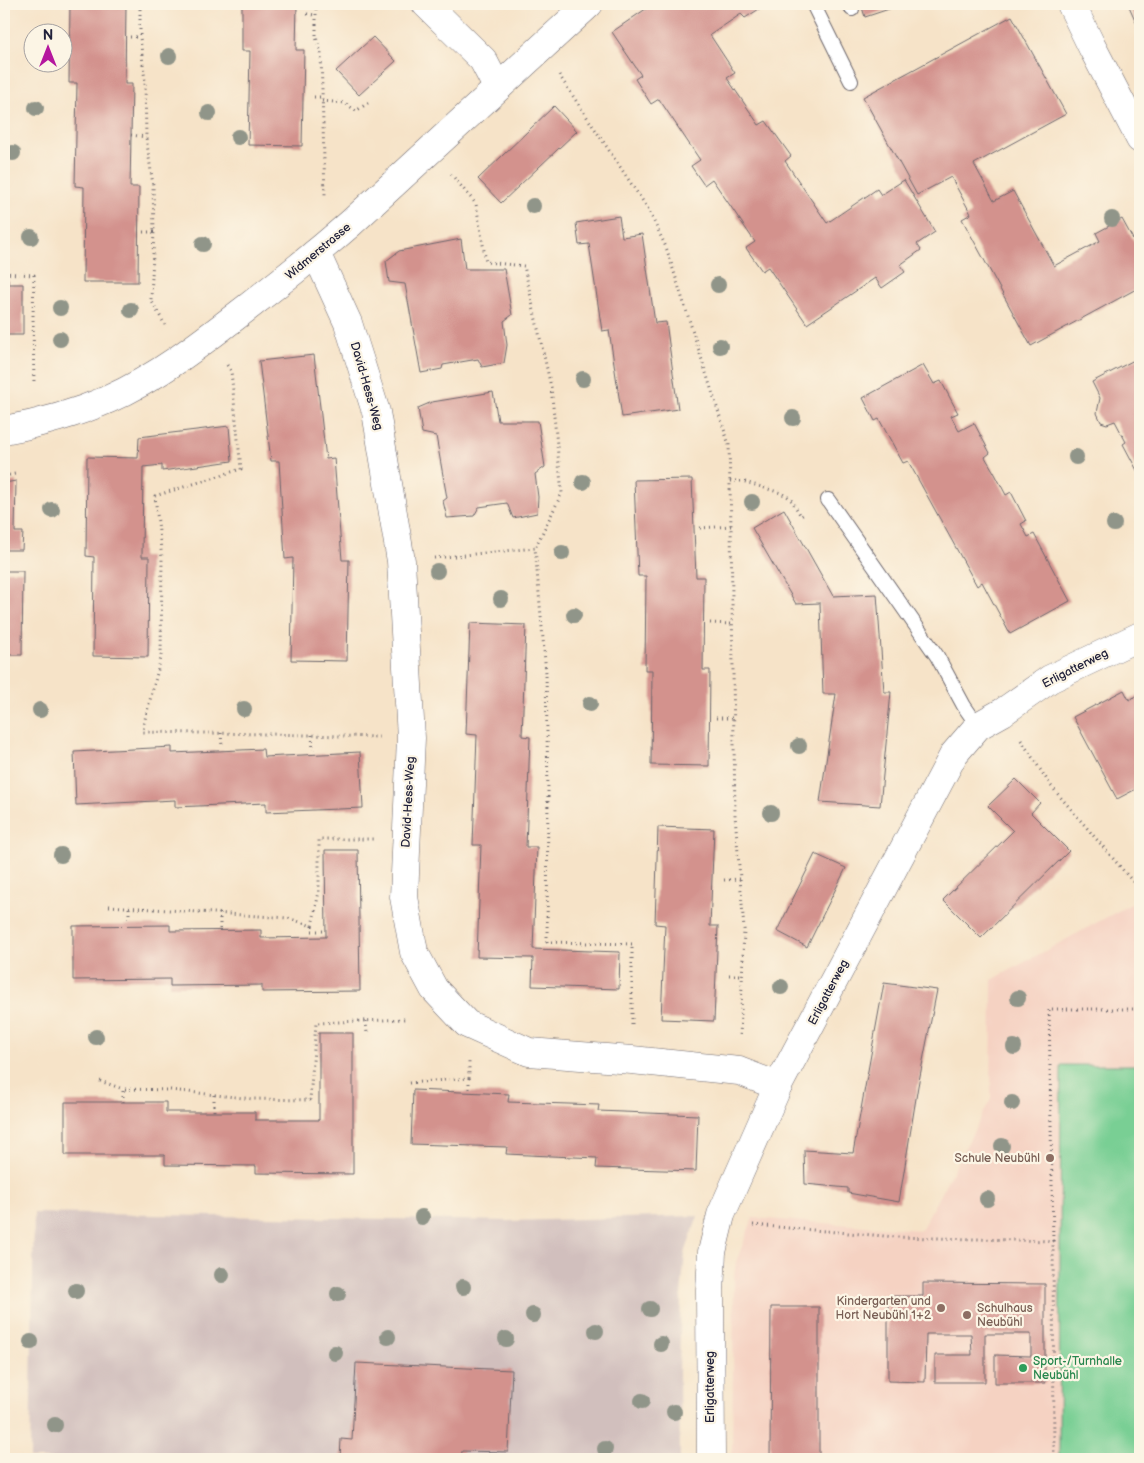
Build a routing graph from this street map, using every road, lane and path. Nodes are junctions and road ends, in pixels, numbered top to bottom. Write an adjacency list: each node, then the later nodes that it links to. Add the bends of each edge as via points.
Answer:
1 (140, 4): 10 (path)
2 (316, 4): 8 (path)
3 (426, 4): 13 (street, via 483,60)
4 (589, 4): 13 (street, Widmerstrasse)
5 (813, 4): 12 (lane)
6 (1071, 4): 19 (street)
7 (307, 14): 8 (path)
8 (316, 15): 15 (path, via 316,37 322,53)
9 (125, 37): 10 (path)
10 (140, 37): 18 (path)
11 (559, 75): 32 (path, via 648,209 666,247 728,445)
12 (851, 81)
13 (497, 87): 24 (street, Widmerstrasse)
14 (314, 97): 15 (path)
15 (322, 99): 16 (path, via 345,103 356,111); 21 (path)
16 (368, 103)
17 (131, 136): 18 (path)
18 (146, 137): 23 (path, via 153,185)
19 (1140, 139)
20 (451, 174): 37 (path, via 476,204 486,262 524,266 551,387 562,493)
21 (325, 195)
22 (138, 232): 23 (path)
23 (154, 232): 26 (path, via 152,300)
24 (316, 253): 29 (street, Widmerstrasse, via 207,339 151,378 84,408); 38 (street, David-Hess-Weg, via 348,322 376,412)
25 (4, 273): 28 (path, via 34,275)
26 (165, 325)
27 (224, 361): 46 (path, via 231,371 241,470 155,496 162,558 161,658 144,723 144,732)
28 (34, 385)
29 (4, 430)
30 (15, 474): 31 (path)
31 (4, 476)
32 (730, 481): 34 (path, via 774,490); 35 (path)
33 (828, 500): 45 (lane, via 937,656)
34 (792, 501)
35 (731, 526): 36 (path); 40 (path)
36 (700, 528)
37 (535, 548): 38 (path); 69 (path, via 546,673 547,942 632,944)
38 (401, 561): 48 (street, David-Hess-Weg)
39 (710, 623): 40 (path)
40 (732, 624): 44 (path)
41 (1140, 636): 42 (street, Erligatterweg, via 1050,679)
42 (1003, 712): 45 (street, Erligatterweg); 54 (path, via 1051,786)
43 (716, 718): 44 (path)
44 (734, 718): 52 (path, via 735,815)
45 (978, 726): 74 (street, Erligatterweg, via 954,754)
46 (221, 733): 47 (path); 49 (path)
47 (312, 735): 48 (path); 50 (path)
48 (411, 738): 51 (street, David-Hess-Weg)
49 (222, 747)
50 (313, 750)
51 (406, 840): 59 (path, via 319,839 319,892); 67 (street, David-Hess-Weg, via 404,897 414,952 434,989)
52 (740, 879): 53 (path); 63 (path, via 744,929)
53 (724, 880)
54 (1140, 890)
55 (109, 906): 56 (path)
56 (129, 908): 57 (path); 58 (path)
57 (220, 913): 59 (path, via 288,918); 60 (path)
58 (129, 922)
59 (312, 926): 61 (path, via 312,931)
60 (220, 929)
61 (326, 931)
62 (729, 974): 63 (path)
63 (742, 975): 70 (path)
64 (1140, 1008): 81 (path, via 1049,1009)
65 (405, 1019): 66 (path)
66 (366, 1021): 68 (path); 77 (path, via 316,1023 310,1100)
67 (470, 1025): 69 (street, David-Hess-Weg, via 529,1052); 71 (path)
68 (367, 1034)
69 (632, 1060): 70 (street, David-Hess-Weg)
70 (739, 1071): 74 (street, David-Hess-Weg)
71 (469, 1078): 73 (path); 76 (path)
72 (100, 1081): 75 (path)
73 (409, 1082)
74 (778, 1086): 80 (street, Erligatterweg)
75 (123, 1089): 77 (path); 78 (path)
76 (469, 1092)
77 (214, 1095): 79 (path)
78 (123, 1102)
79 (214, 1112)
80 (721, 1215): 81 (path, via 745,1224 896,1237); 82 (street, Erligatterweg, via 711,1272)
81 (1053, 1241): 83 (path)
82 (711, 1459)
83 (1054, 1459)

